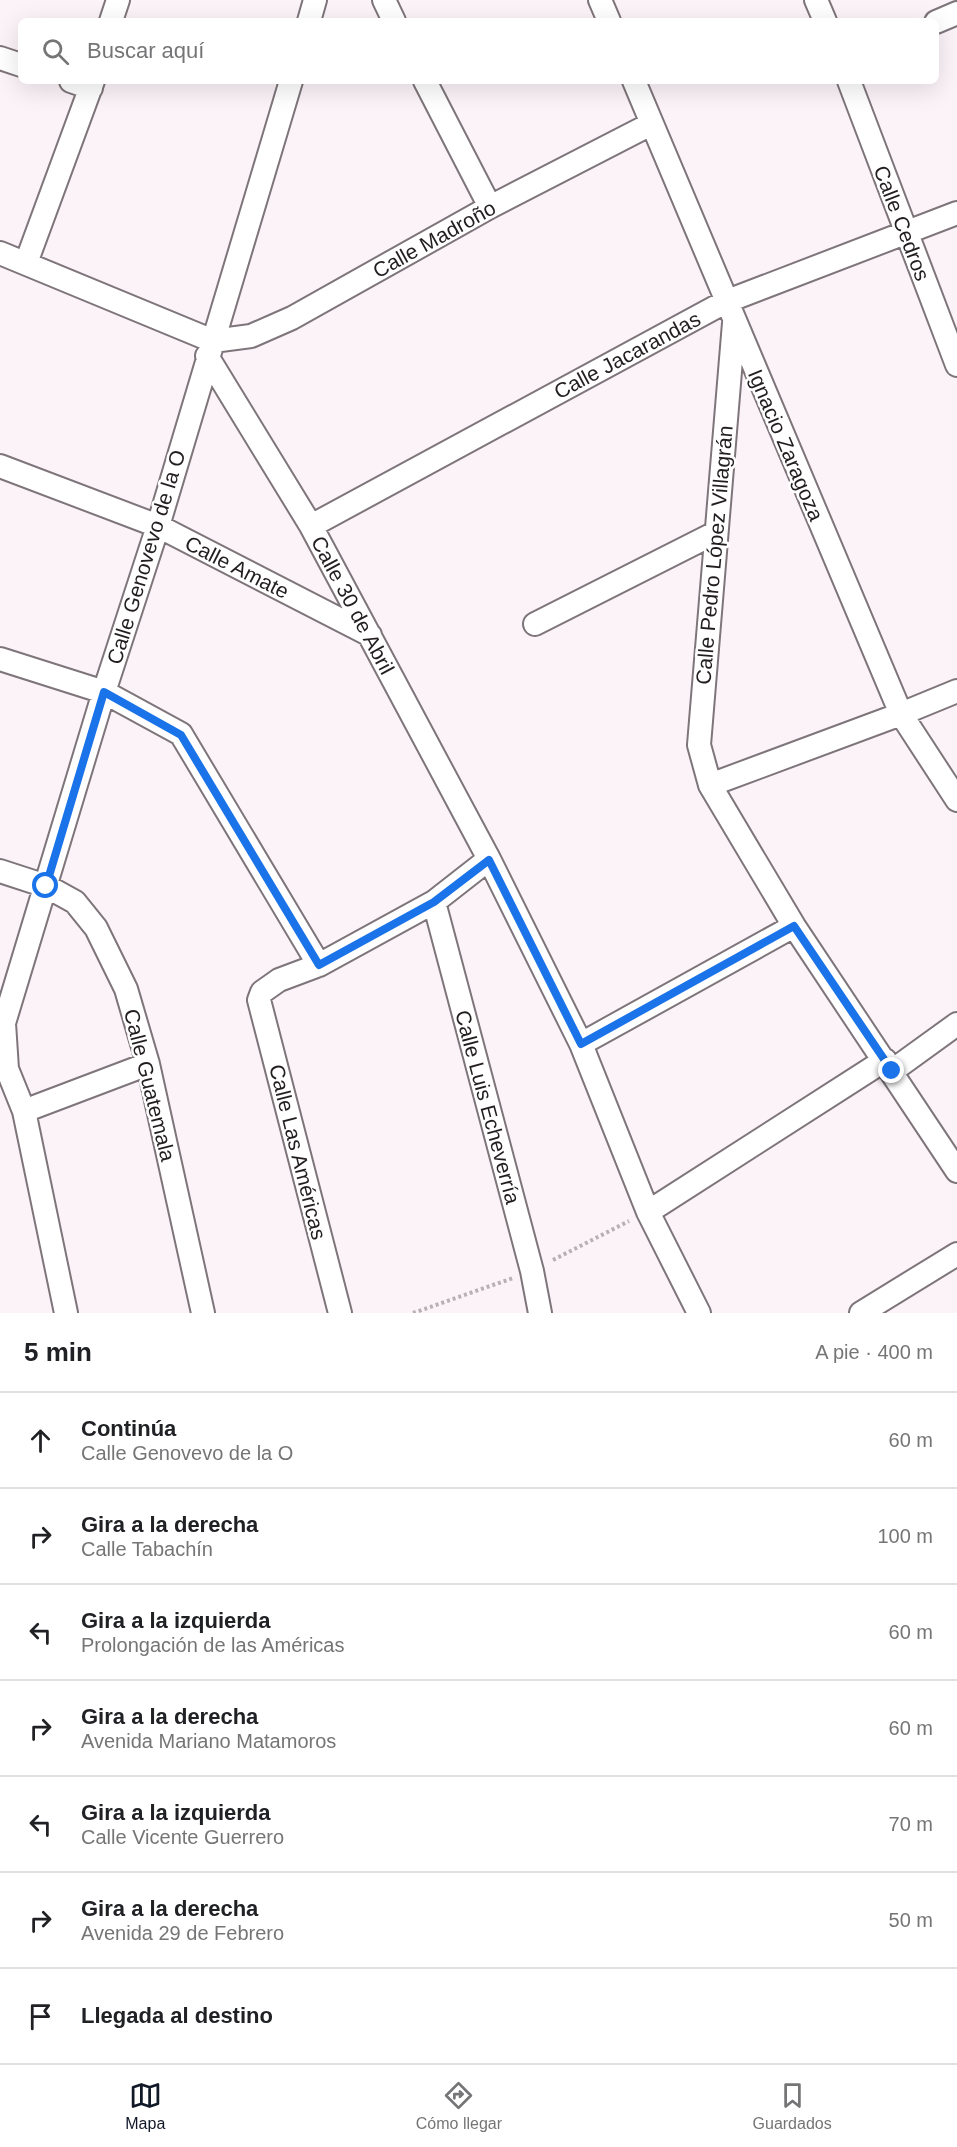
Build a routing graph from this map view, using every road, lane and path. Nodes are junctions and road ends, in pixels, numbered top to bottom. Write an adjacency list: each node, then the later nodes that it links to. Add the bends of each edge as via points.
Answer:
1 (117, 0): 7 (street)
2 (315, 0): 8 (street)
3 (384, 0): 9 (street)
4 (600, 0): 10 (street)
5 (816, 0): 11 (street)
6 (957, 13): 12 (street)
7 (112, 18)
8 (310, 18)
9 (393, 18)
10 (608, 18)
11 (824, 18)
12 (939, 21)
13 (0, 58): 14 (street)
14 (18, 64)
15 (85, 84): 25 (street)
16 (290, 84): 28 (street, Calle Genovevo de la O)
17 (427, 84): 21 (street)
18 (635, 84): 20 (street, Ignacio Zaragoza)
19 (850, 84): 23 (street, Calle Cedros)
20 (651, 123): 21 (street, Calle Madroño); 26 (street, Ignacio Zaragoza)
21 (490, 207): 28 (street, Calle Madroño, via 291,318)
22 (957, 213): 23 (street, Calle Jacarandas)
23 (905, 233): 26 (street, Calle Jacarandas); 29 (street, Calle Cedros)
24 (0, 253): 25 (street)
25 (26, 263): 28 (street)
26 (725, 302): 27 (street, Ignacio Zaragoza); 32 (street, Calle Jacarandas)
27 (734, 323): 33 (street, Calle Pedro López Villagrán); 39 (street, Ignacio Zaragoza)
28 (210, 349): 31 (street, Calle Genovevo de la O); 32 (street, Calle 30 de Abril)
29 (957, 365)
30 (0, 466): 31 (street, Calle Amate)
31 (158, 526): 35 (street, Calle Amate); 38 (street, Calle Genovevo de la O)
32 (311, 526): 35 (street, Calle 30 de Abril)
33 (715, 532): 34 (street); 40 (street, Calle Pedro López Villagrán, via 699,745)
34 (535, 624)
35 (370, 635): 42 (street, Calle 30 de Abril)
36 (0, 659): 38 (street)
37 (957, 691): 39 (street)
38 (104, 692): 44 (street, Calle Genovevo de la O); 47 (street, via 181,735)
39 (901, 714): 40 (street); 41 (street, Ignacio Zaragoza)
40 (710, 785): 46 (street, Calle Pedro López Villagrán)
41 (957, 800)
42 (489, 860): 45 (street); 49 (street, Calle 30 de Abril)
43 (0, 871): 44 (street, Calle Guatemala)
44 (46, 886): 50 (street, Calle Guatemala, via 75,902 96,928 126,990); 52 (street, Calle Genovevo de la O, via 4,1023)
45 (434, 902): 47 (street); 60 (street, Calle Luis Echeverría)
46 (794, 926): 49 (street); 51 (street, Calle Pedro López Villagrán)
47 (319, 965): 59 (street, Calle Las Américas, via 279,980 262,992 259,1000)
48 (957, 1024): 51 (street)
49 (581, 1044): 55 (street, Calle 30 de Abril)
50 (148, 1064): 53 (street); 58 (street, Calle Guatemala)
51 (889, 1065): 54 (street, Calle Pedro López Villagrán); 55 (street)
52 (4, 1067): 53 (street, Calle Genovevo de la O)
53 (24, 1111): 57 (street, Calle Genovevo de la O)
54 (957, 1171)
55 (648, 1212): 61 (street, Calle 30 de Abril)
56 (957, 1254): 62 (street)
57 (66, 1313)
58 (203, 1313)
59 (340, 1313)
60 (540, 1313)
61 (699, 1313)
62 (861, 1313)

